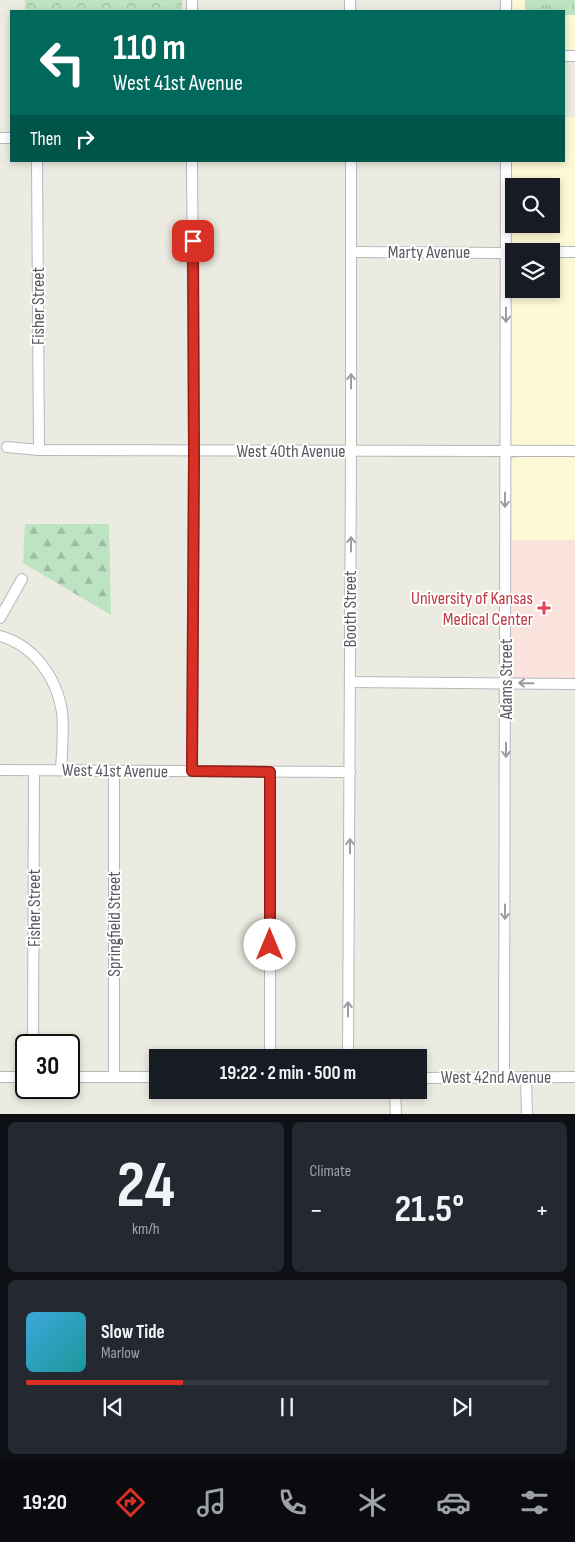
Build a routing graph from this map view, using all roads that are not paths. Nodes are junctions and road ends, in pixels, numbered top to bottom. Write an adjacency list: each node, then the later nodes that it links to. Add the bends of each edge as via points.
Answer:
1 (37, 162): 12 (street, Fisher Street)
2 (192, 162): 13 (street)
3 (351, 162): 6 (street, Booth Street)
4 (506, 162): 5 (street, Adams Street)
5 (506, 243)
6 (352, 252): 9 (street, Marty Avenue); 14 (street, Booth Street, one-way to 6)
7 (560, 252): 8 (street)
8 (575, 252)
9 (505, 253)
10 (506, 298): 15 (street, Adams Street, one-way to 15)
11 (7, 448): 12 (street, West 40th Avenue)
12 (39, 450): 13 (street, West 40th Avenue)
13 (194, 450): 14 (street, West 40th Avenue); 27 (street)
14 (351, 451): 15 (street, West 40th Avenue); 20 (street, Booth Street, one-way to 14)
15 (505, 451): 16 (street, West 40th Avenue); 21 (street, Adams Street, one-way to 21)
16 (575, 452)
17 (22, 579): 18 (street)
18 (0, 618)
19 (0, 636): 25 (street, via 20,645 36,658 57,691 62,713)
20 (350, 682): 21 (street); 29 (street, Booth Street)
21 (506, 683): 22 (street, one-way to 21); 38 (street, Adams Street, one-way to 38)
22 (575, 684)
23 (0, 770): 24 (street, West 41st Avenue)
24 (34, 770): 25 (street, West 41st Avenue); 30 (street, Fisher Street)
25 (61, 770): 26 (street, West 41st Avenue)
26 (114, 771): 27 (street, West 41st Avenue); 36 (street, Springfield Street)
27 (192, 771): 28 (street, West 41st Avenue)
28 (270, 772): 29 (street, West 41st Avenue); 31 (street)
29 (350, 772): 32 (street, Booth Street, one-way to 29)
30 (33, 1034)
31 (270, 1049)
32 (348, 1049)
33 (0, 1077): 34 (street)
34 (15, 1077)
35 (80, 1077): 36 (street)
36 (114, 1077): 37 (street)
37 (149, 1077)
38 (504, 1077): 39 (street, West 42nd Avenue); 41 (street, West 42nd Avenue)
39 (526, 1077): 40 (street, West 42nd Avenue); 44 (street)
40 (575, 1077)
41 (427, 1078)
42 (396, 1099): 43 (street)
43 (396, 1114)
44 (527, 1114)

